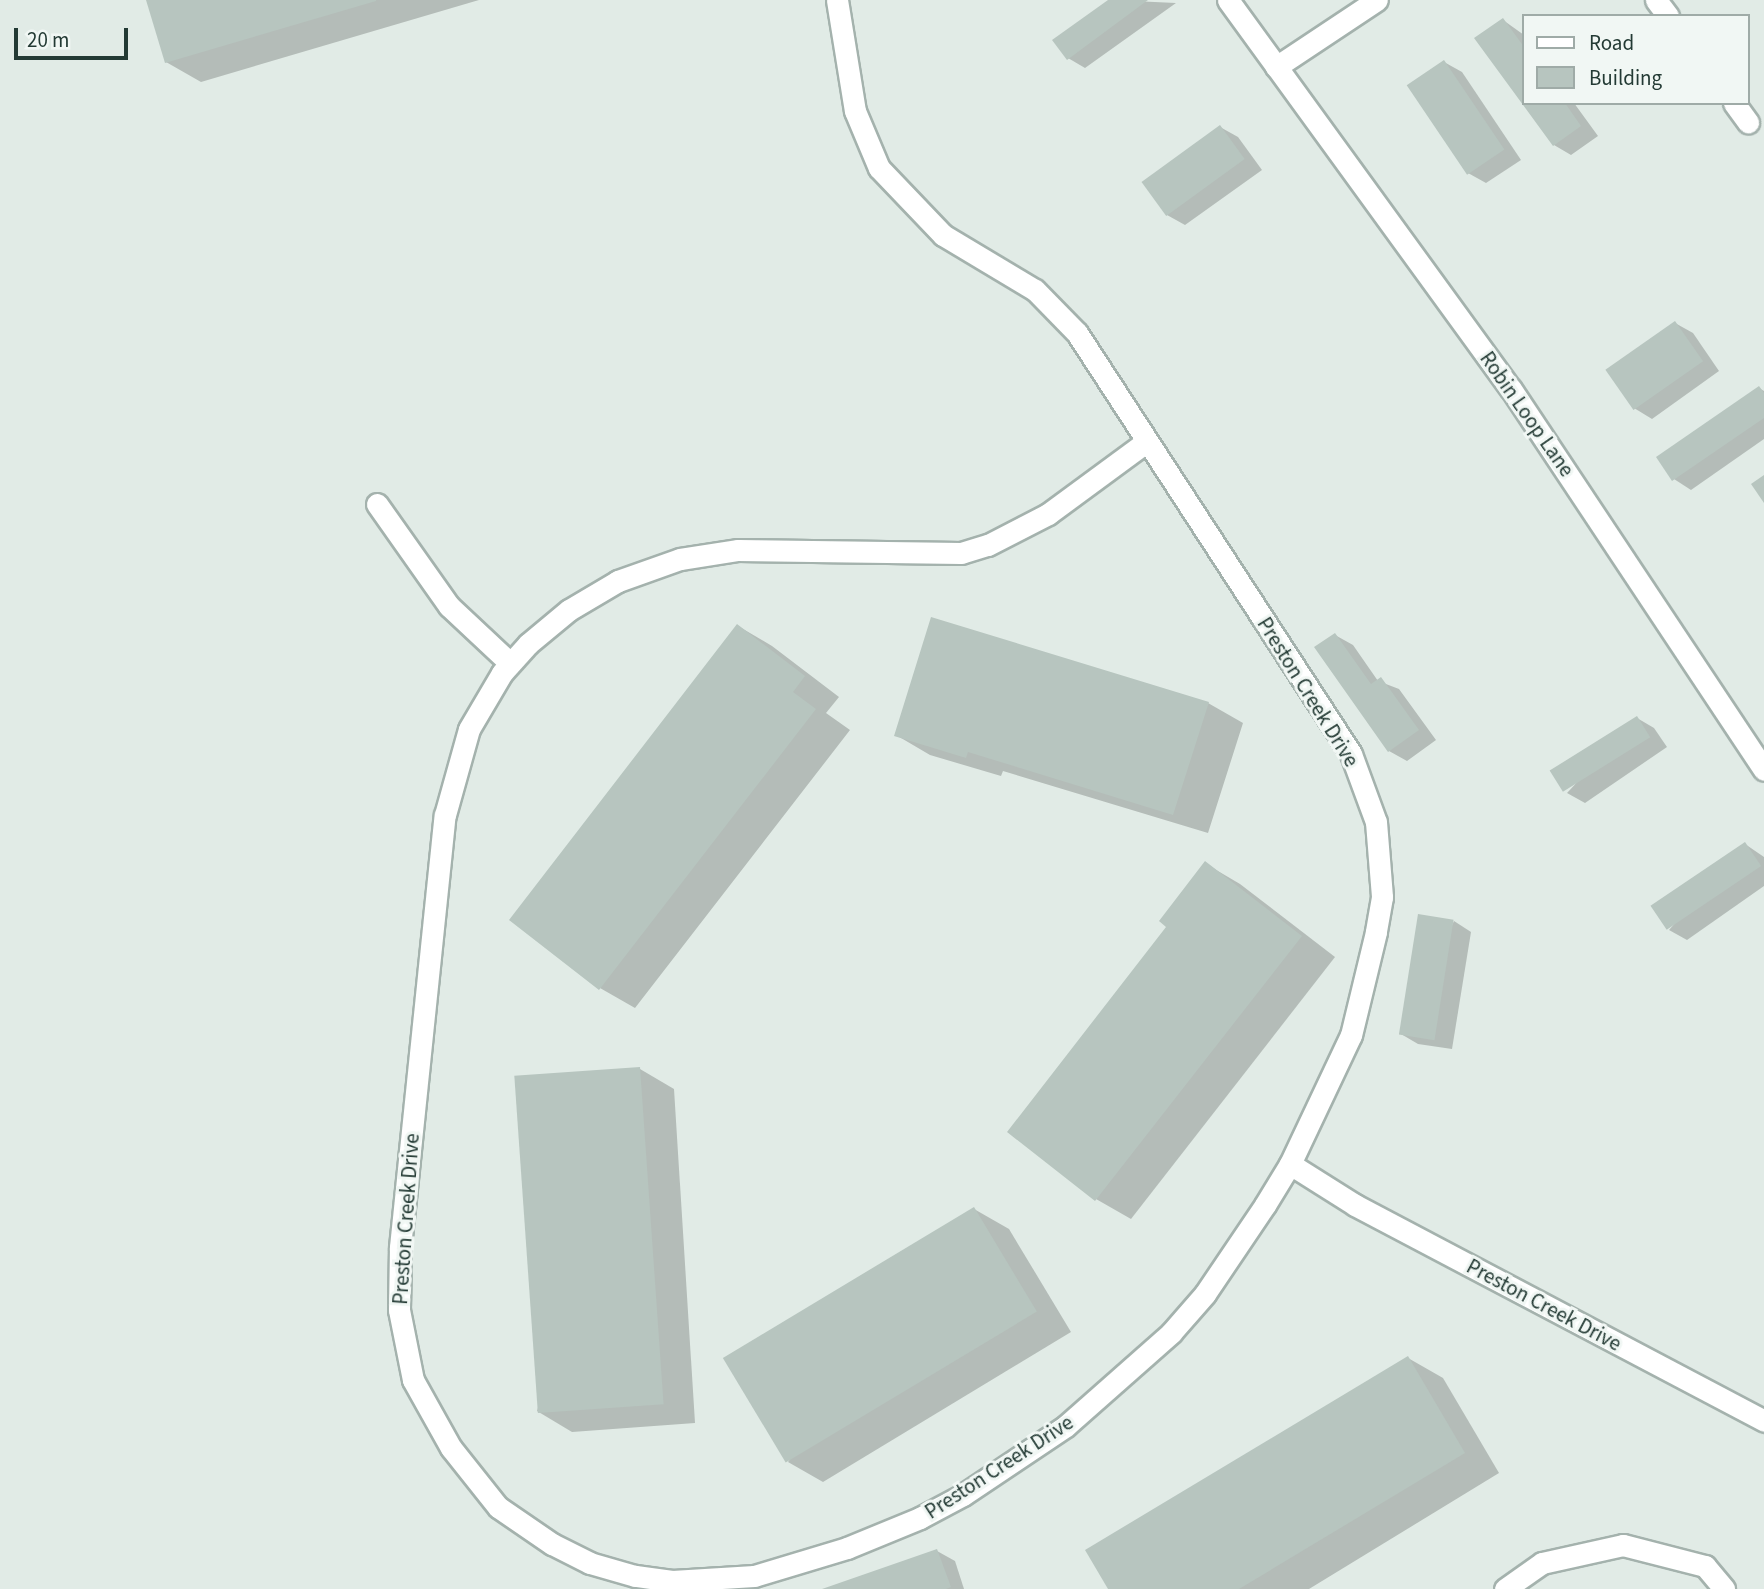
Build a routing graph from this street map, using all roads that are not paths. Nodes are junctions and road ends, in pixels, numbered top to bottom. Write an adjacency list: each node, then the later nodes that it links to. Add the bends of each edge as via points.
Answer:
1 (838, 0): 7 (street, Preston Creek Drive, via 855,111 879,168 943,235 1035,290 1056,309 1077,333)
2 (1228, 0): 4 (street, Robin Loop Lane)
3 (1377, 0): 4 (street)
4 (1276, 67): 10 (street, Robin Loop Lane, via 1511,389)
5 (1735, 105): 6 (street)
6 (1748, 122)
7 (1146, 442): 9 (street, Preston Creek Drive, via 1048,514 988,545 925,556 738,550 680,559 592,594 545,628); 11 (street, Preston Creek Drive, via 1351,754 1376,822 1382,897 1361,1002 1338,1066)
8 (377, 504): 9 (street, via 449,606)
9 (510, 663): 11 (street, Preston Creek Drive, via 469,729 451,782 398,1282 405,1350 428,1413 474,1479 521,1525 601,1566 672,1581 711,1581 791,1566 920,1518 1046,1440 1145,1360 1205,1294)
10 (1764, 770)
11 (1290, 1164): 12 (street, Preston Creek Drive, via 1355,1205)
12 (1764, 1421)
13 (1505, 1589): 14 (street, via 1542,1563 1623,1545 1705,1566)
14 (1724, 1589)

